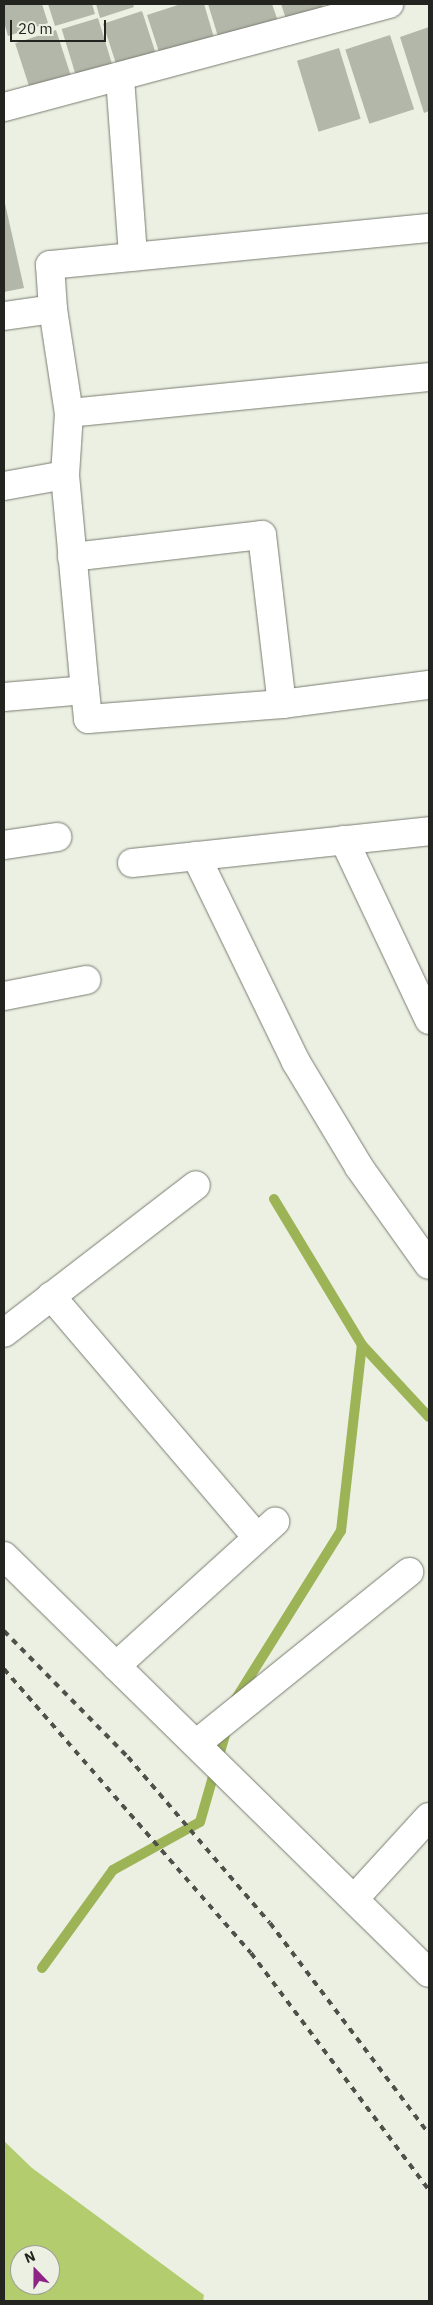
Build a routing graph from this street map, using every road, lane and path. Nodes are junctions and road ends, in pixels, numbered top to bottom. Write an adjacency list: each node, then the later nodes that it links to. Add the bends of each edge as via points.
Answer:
1 (389, 4): 2 (street)
2 (120, 78): 3 (street); 5 (street)
3 (4, 107)
4 (429, 228): 5 (street)
5 (133, 258): 6 (street, via 50,265)
6 (53, 309): 7 (street); 9 (street)
7 (4, 316)
8 (429, 377): 9 (street)
9 (70, 413): 10 (street)
10 (65, 475): 11 (street); 12 (street)
11 (4, 486)
12 (72, 558): 14 (street); 16 (street, via 262,535)
13 (429, 685): 16 (street)
14 (85, 690): 15 (street); 16 (street, via 88,719)
15 (4, 697)
16 (282, 704)
17 (429, 831): 19 (street)
18 (57, 837): 20 (street)
19 (344, 840): 21 (street); 25 (street)
20 (4, 845)
21 (196, 856): 22 (street); 27 (street, via 296,1062 359,1167)
22 (132, 863)
23 (86, 980): 24 (street)
24 (4, 996)
25 (429, 1020)
26 (196, 1185): 28 (street)
27 (429, 1265)
28 (51, 1296): 29 (street); 32 (street, via 266,1530)
29 (4, 1333)
30 (4, 1556): 32 (street)
31 (409, 1572): 33 (street)
32 (116, 1666): 33 (street)
33 (196, 1744): 35 (street)
34 (429, 1817): 35 (street)
35 (354, 1899): 36 (street)
36 (429, 1973)

